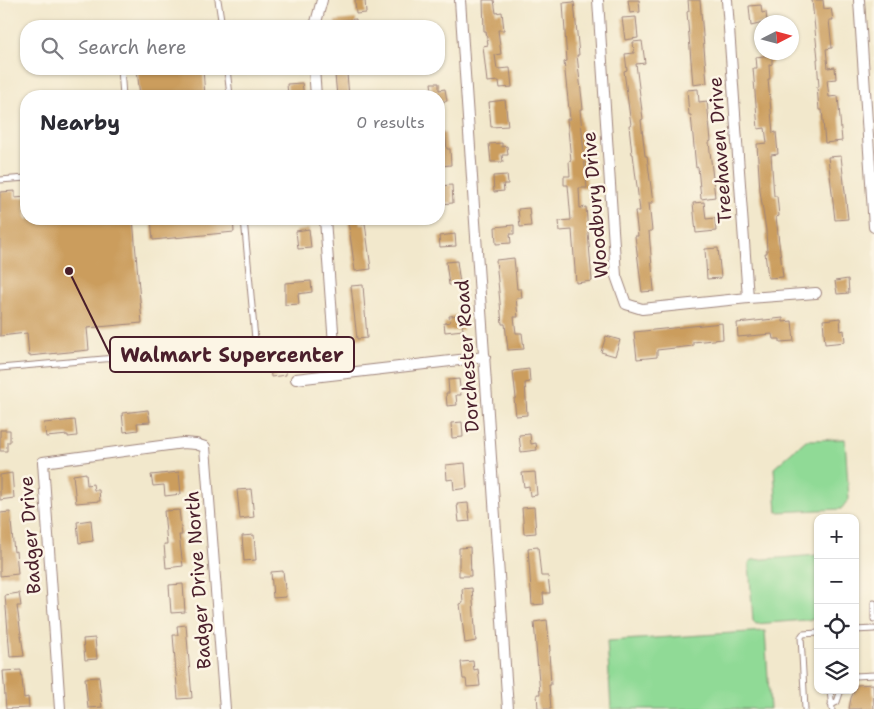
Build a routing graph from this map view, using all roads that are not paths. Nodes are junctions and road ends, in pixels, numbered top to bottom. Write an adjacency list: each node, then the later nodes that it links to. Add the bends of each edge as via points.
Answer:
1 (218, 0): 7 (lane)
2 (322, 0): 8 (street)
3 (460, 0): 22 (street, Dorchester Road)
4 (598, 0): 21 (street, Woodbury Drive, via 616,276 626,304 642,309)
5 (727, 0): 21 (street, Treehaven Drive)
6 (858, 0): 19 (street)
7 (221, 20)
8 (317, 20)
9 (121, 75): 12 (lane)
10 (228, 75): 13 (lane)
11 (314, 75): 14 (street)
12 (123, 90)
13 (229, 90)
14 (316, 90)
15 (20, 178): 16 (lane)
16 (0, 180)
17 (245, 225): 23 (lane, via 255,339 252,349 244,357 190,365 177,363 157,353)
18 (325, 225): 24 (street)
19 (874, 227)
20 (816, 293): 21 (street, Woodbury Drive)
21 (748, 298)
22 (485, 357): 24 (street); 39 (street, Dorchester Road)
23 (0, 368)
24 (336, 373): 25 (street)
25 (296, 379)
26 (205, 448): 37 (street, Badger Drive, via 183,443 43,462); 38 (street, Badger Drive North)
27 (874, 603): 28 (lane)
28 (874, 619)
29 (874, 629): 30 (lane)
30 (859, 630)
31 (814, 633): 40 (lane, via 801,637)
32 (874, 675): 33 (lane)
33 (859, 676)
34 (830, 694): 36 (lane)
35 (840, 694): 36 (lane)
36 (831, 707)
37 (60, 709)
38 (225, 709)
39 (508, 709)
40 (805, 709)

